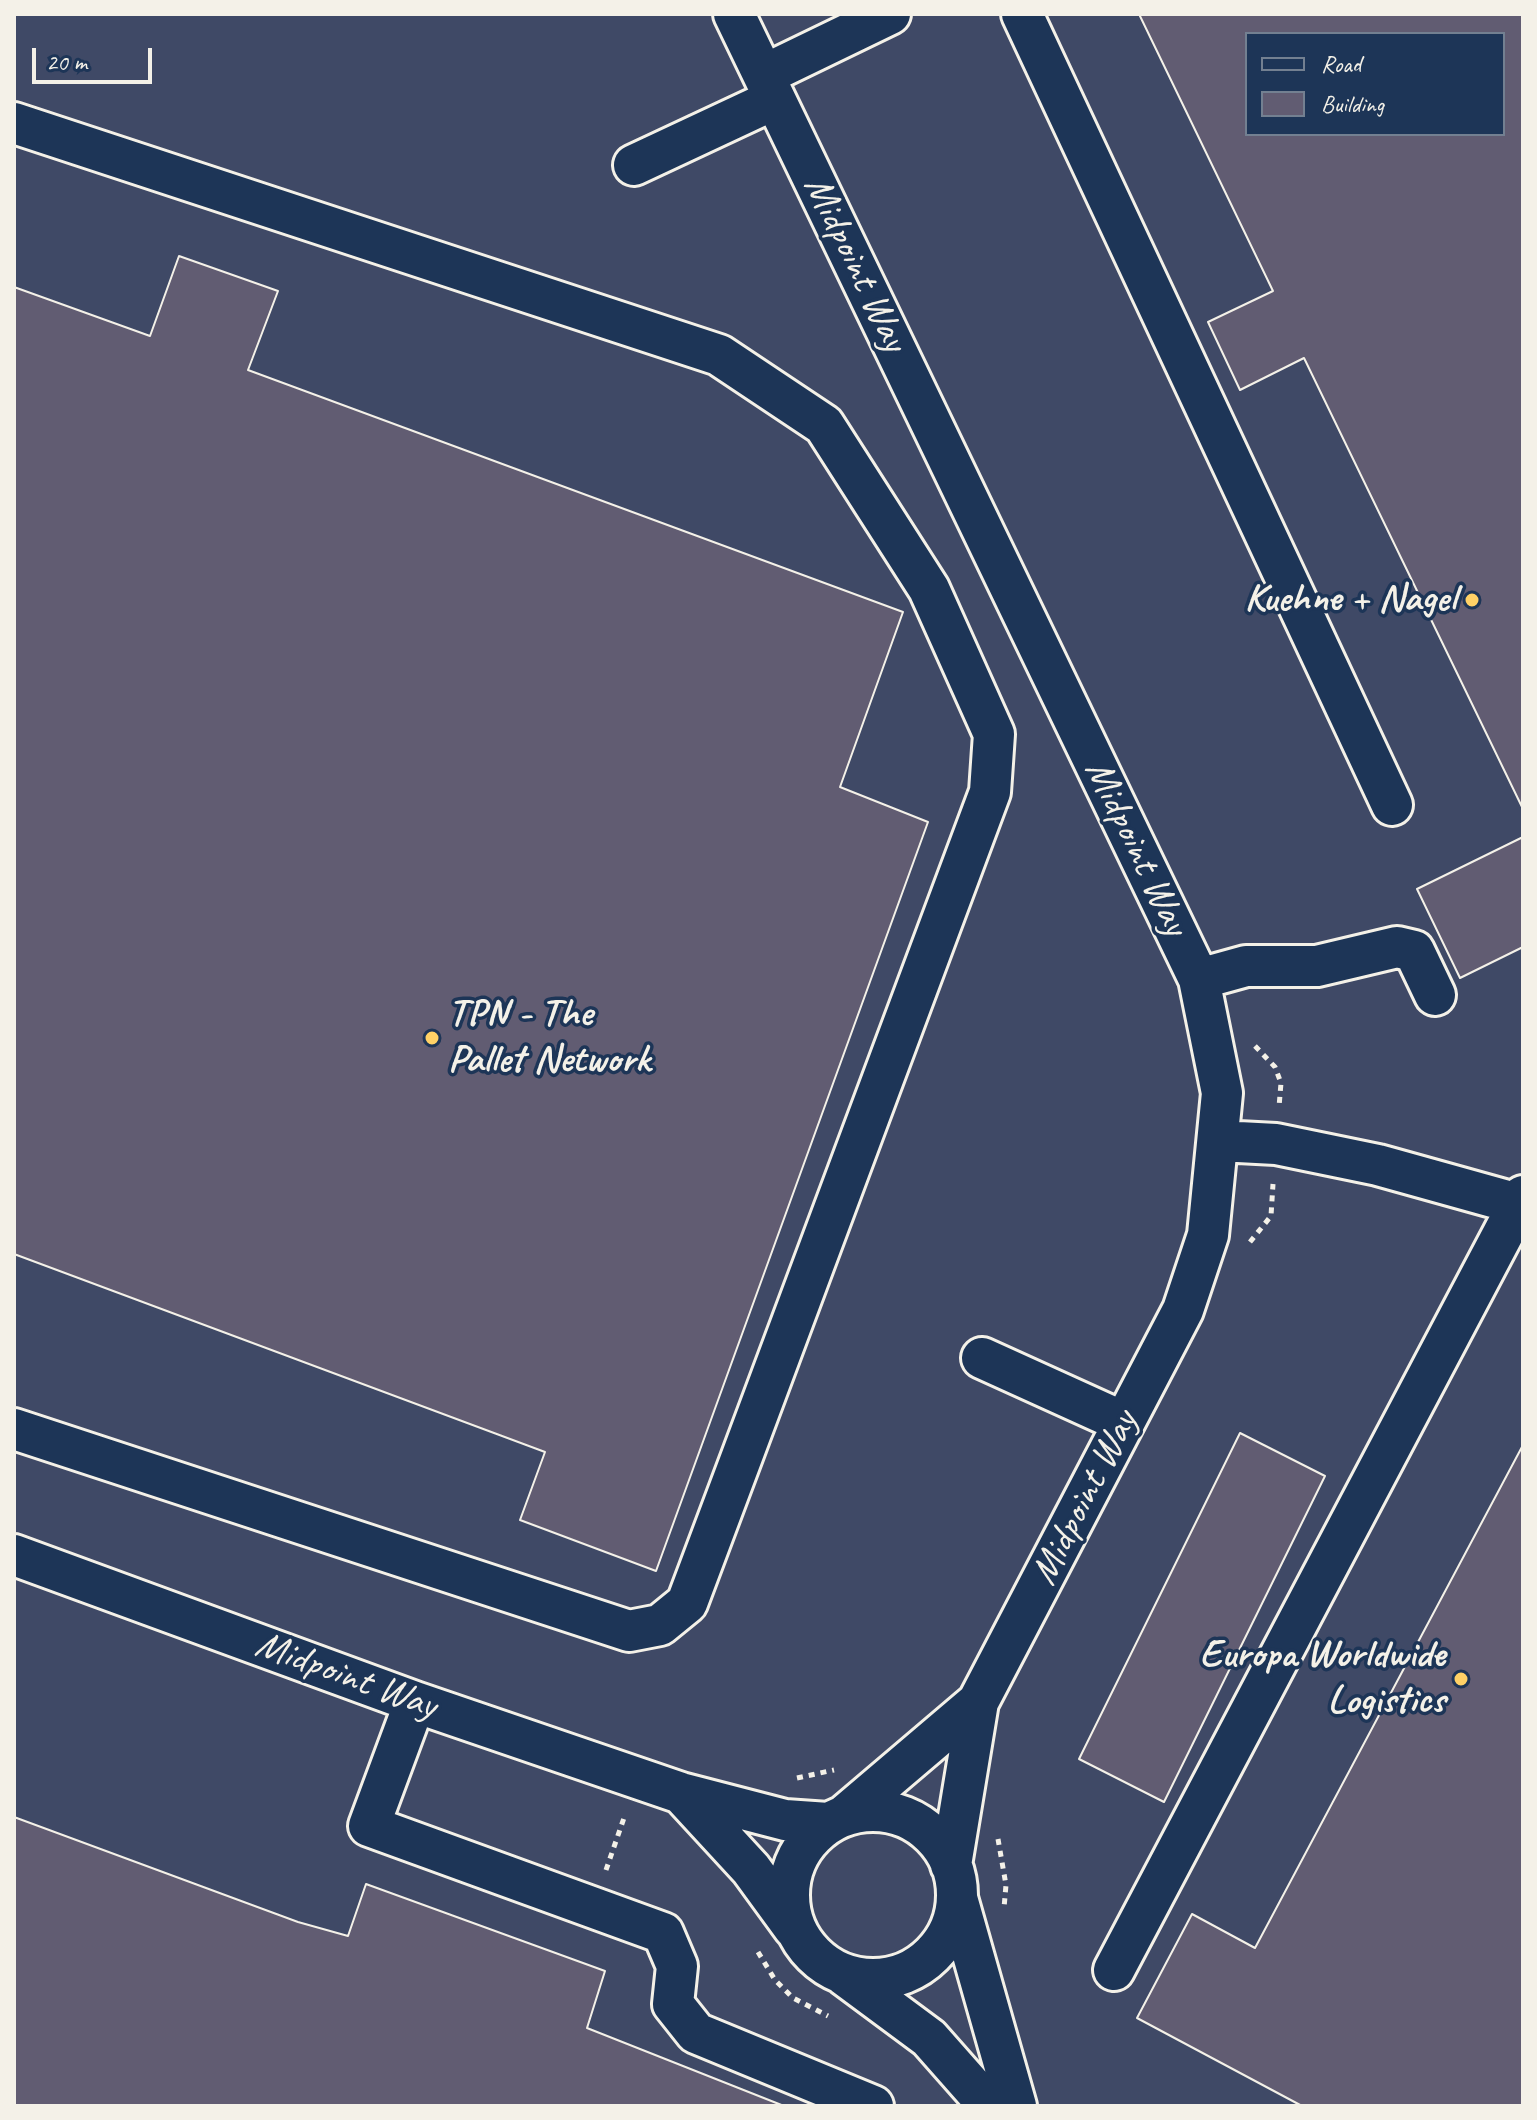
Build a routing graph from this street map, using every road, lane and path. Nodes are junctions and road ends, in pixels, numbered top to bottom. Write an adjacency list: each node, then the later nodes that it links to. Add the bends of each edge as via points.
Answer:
1 (734, 14): 4 (street, Midpoint Way)
2 (890, 14): 4 (street)
3 (1022, 14): 7 (street)
4 (770, 87): 6 (street); 8 (street, Midpoint Way)
5 (14, 123): 17 (street, via 719,355 824,425 929,589 994,734 990,792 747,1444 687,1603 660,1625 629,1631)
6 (634, 165)
7 (1392, 805)
8 (1199, 979): 9 (street, via 1246,966 1317,966 1397,947 1414,951); 11 (street, Midpoint Way, via 1222,1093)
9 (1435, 995)
10 (1251, 1042): 12 (path, via 1275,1067 1281,1083)
11 (1219, 1141): 12 (street); 16 (street, Midpoint Way, via 1208,1235 1183,1310)
12 (1276, 1144): 13 (street); 14 (path, via 1271,1216)
13 (1521, 1200): 32 (street)
14 (1242, 1251)
15 (982, 1358): 16 (street)
16 (1123, 1422): 20 (street, Midpoint Way)
17 (14, 1429)
18 (14, 1555): 19 (street, Midpoint Way)
19 (415, 1702): 22 (street, Midpoint Way); 28 (street, via 369,1826)
20 (978, 1702): 25 (street, Midpoint Way); 27 (street, Midpoint Way)
21 (681, 1793): 22 (street, Midpoint Way); 25 (street, Midpoint Way, via 785,1820); 30 (street, Midpoint Way, via 751,1869)
22 (632, 1796): 23 (path); 24 (path); 28 (path)
23 (611, 1808)
24 (639, 1818)
25 (836, 1819): 27 (street, via 873,1810 905,1817 933,1836); 30 (street, via 813,1835 791,1872 790,1913)
26 (998, 1836): 29 (path, via 1006,1885)
27 (954, 1881): 33 (street, via 950,1930 923,1964 878,1979); 37 (street, Midpoint Way)
28 (592, 1908): 35 (street, via 663,1933 677,1966 673,2004 696,2033)
29 (1003, 1918)
30 (796, 1931): 33 (street, via 816,1957)
31 (755, 1942): 34 (path, via 775,1980 793,1998)
32 (1114, 1970)
33 (843, 1974): 36 (street, via 929,2038)
34 (841, 2022)
35 (873, 2106)
36 (989, 2106)
37 (1016, 2106)

